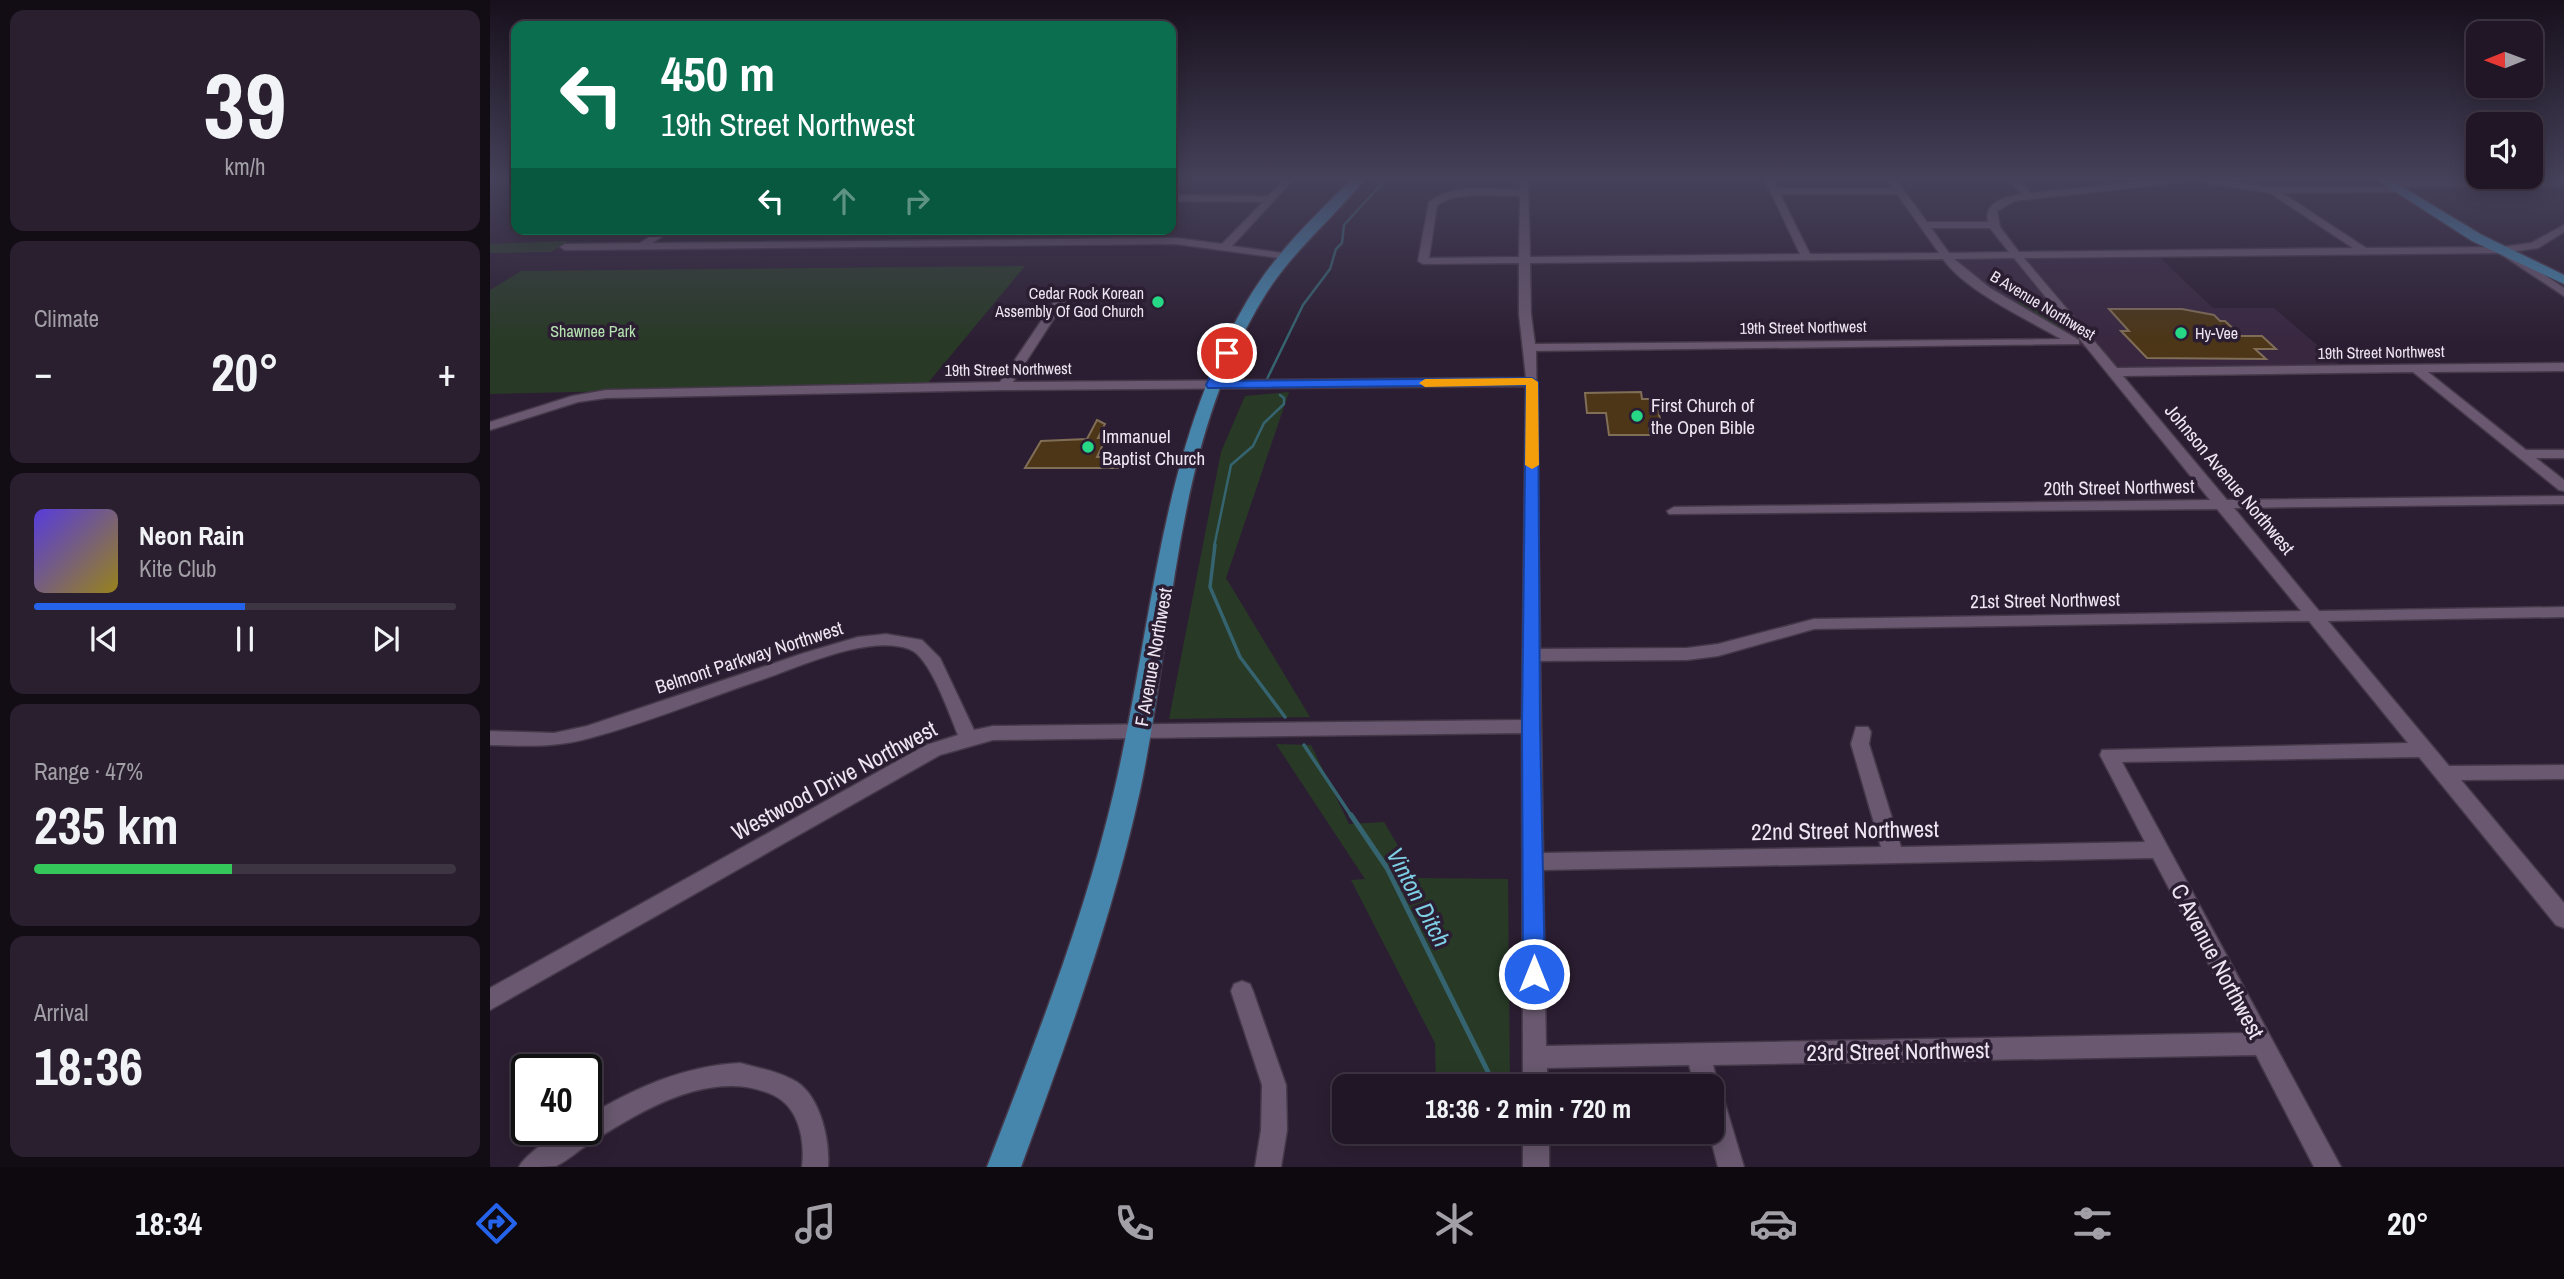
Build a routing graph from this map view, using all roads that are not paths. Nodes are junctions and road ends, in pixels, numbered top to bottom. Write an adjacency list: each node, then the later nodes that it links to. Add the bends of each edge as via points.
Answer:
1 (1237, 234): 14 (street)
2 (1303, 234): 19 (main road, F Avenue Northwest)
3 (1427, 234): 21 (street, via 1423,261)
4 (1524, 234): 21 (street)
5 (1795, 234): 20 (street)
6 (1931, 234): 17 (street, B Avenue Northwest)
7 (2000, 234): 18 (street, Johnson Avenue Northwest)
8 (2338, 234): 16 (street)
9 (2475, 234): 15 (main road)
10 (2553, 234): 15 (street, via 2534,246)
11 (659, 235): 12 (street)
12 (640, 246): 13 (street); 14 (street, via 1176,241)
13 (565, 247)
14 (1225, 247): 19 (street)
15 (2501, 250): 16 (street); 22 (main road); 24 (street)
16 (2363, 251): 18 (street)
17 (1945, 255): 18 (street); 20 (street); 25 (street, B Avenue Northwest, via 1986,290)
18 (2017, 255): 27 (street, Johnson Avenue Northwest)
19 (1286, 256): 32 (main road, F Avenue Northwest, via 1248,311)
20 (1805, 257): 21 (street)
21 (1524, 260): 26 (street)
22 (2564, 280)
23 (1066, 292): 33 (street)
24 (2564, 293)
25 (2075, 342): 26 (street, 19th Street Northwest); 27 (street, B Avenue Northwest)
26 (1530, 348): 31 (street)
27 (2101, 358): 30 (street, Johnson Avenue Northwest)
28 (2564, 367): 29 (street, 19th Street Northwest)
29 (2416, 369): 30 (street, 19th Street Northwest); 35 (street)
30 (2114, 372): 39 (street, Johnson Avenue Northwest)
31 (1532, 382): 32 (street, 19th Street Northwest); 43 (street)
32 (1213, 385): 33 (street, 19th Street Northwest); 45 (main road, F Avenue Northwest, via 1183,485)
33 (1004, 386): 34 (street, 19th Street Northwest, via 606,394)
34 (490, 426)
35 (2523, 454): 36 (street); 37 (street)
36 (2564, 454)
37 (2564, 487)
38 (2564, 500): 39 (street, 20th Street Northwest)
39 (2225, 505): 40 (street, 20th Street Northwest); 42 (street, Johnson Avenue Northwest)
40 (1674, 511)
41 (2564, 612): 42 (street, 21st Street Northwest)
42 (2315, 616): 43 (street, 21st Street Northwest, via 1814,624 1687,654); 49 (street, Johnson Avenue Northwest)
43 (1531, 655): 44 (street)
44 (1531, 726): 45 (street, Westwood Drive Northwest); 54 (street)
45 (1140, 730): 48 (street, Westwood Drive Northwest, via 993,733); 67 (main road, F Avenue Northwest, via 1091,924)
46 (1862, 732): 53 (street, via 1860,744)
47 (490, 738): 48 (street, Belmont Parkway Northwest, via 554,740 589,732 810,657 886,640 916,645 934,662)
48 (969, 738): 57 (street, Westwood Drive Northwest, via 933,750)
49 (2426, 750): 51 (street, Johnson Avenue Northwest); 52 (street, C Avenue Northwest, via 2109,755)
50 (2564, 772): 51 (street)
51 (2445, 773): 55 (street, Johnson Avenue Northwest)
52 (2158, 849): 53 (street, 22nd Street Northwest); 58 (street, C Avenue Northwest)
53 (1893, 853): 54 (street, 22nd Street Northwest)
54 (1533, 862): 60 (street)
55 (2564, 919)
56 (1242, 991): 68 (street, via 1274,1084)
57 (490, 1000)
58 (2262, 1044): 59 (street, 23rd Street Northwest); 71 (street, C Avenue Northwest)
59 (1698, 1055): 60 (street, 23rd Street Northwest); 62 (street)
60 (1535, 1058): 61 (street)
61 (1535, 1074)
62 (1703, 1074)
63 (1724, 1142): 70 (street)
64 (1536, 1144): 69 (street)
65 (532, 1167): 66 (street, via 605,1119 660,1090 711,1075 758,1077 794,1092 811,1121)
66 (815, 1167)
67 (1004, 1167)
68 (1268, 1167)
69 (1536, 1167)
70 (1731, 1167)
71 (2328, 1167)

